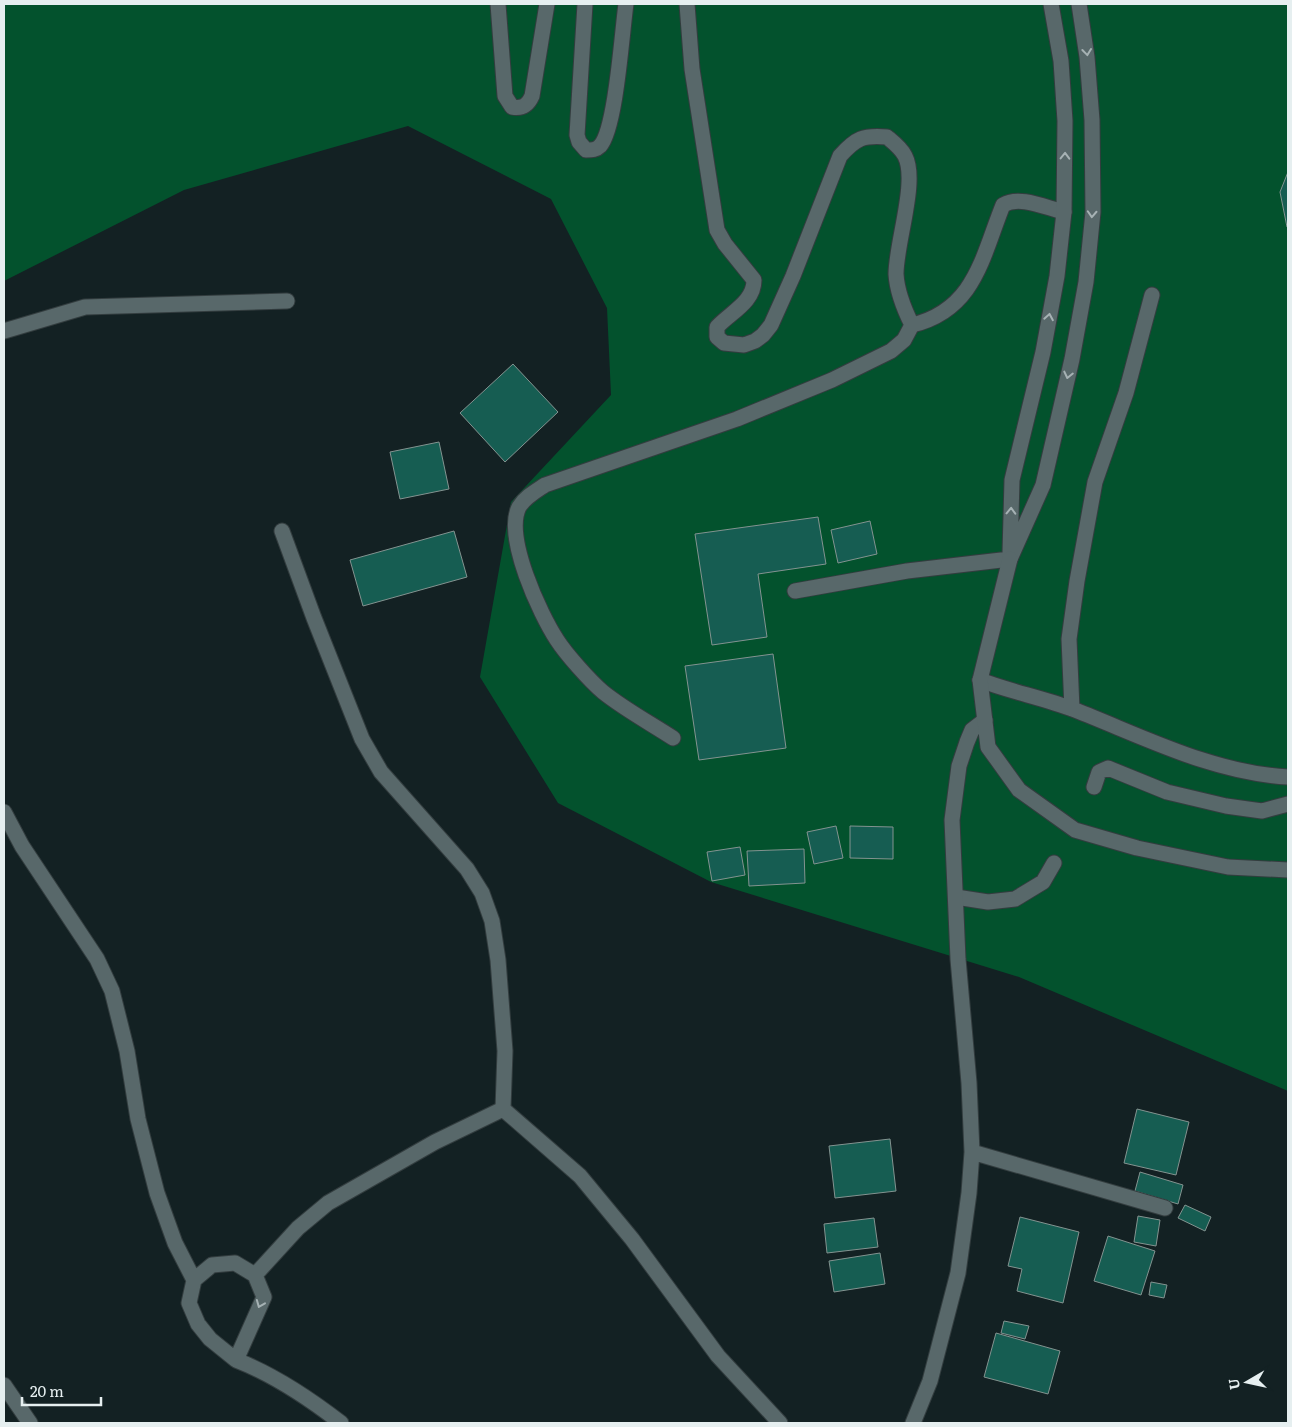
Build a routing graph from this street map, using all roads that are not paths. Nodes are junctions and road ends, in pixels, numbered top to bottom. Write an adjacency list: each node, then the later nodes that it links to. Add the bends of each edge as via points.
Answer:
1 (498, 4): 2 (street, via 506,96 512,107 519,108 529,103 532,96)
2 (547, 4)
3 (586, 4): 4 (street, via 577,135 586,150 594,150 604,141 611,119)
4 (626, 4)
5 (687, 4): 13 (street, via 692,70 717,230 754,280 754,289 748,299 717,327 719,340 730,345 744,345 755,341 771,325 840,156 862,137 887,137 906,157 909,176 896,273 904,310)
6 (1051, 4): 9 (street)
7 (1079, 4): 8 (street)
8 (1083, 21): 9 (street); 16 (street, one-way to 16, via 1093,212 1086,282 1044,485)
9 (1056, 25): 10 (street, one-way to 9, via 1065,121)
10 (1064, 212): 13 (street, via 1019,202 1010,201 1004,205 983,262 955,304 929,320); 16 (street, one-way to 10, via 1012,480 1043,352 1057,276)
11 (1152, 295): 19 (street, via 1126,393 1094,491 1069,639)
12 (287, 301): 14 (street, via 85,307)
13 (912, 324): 21 (street, via 904,340 891,351 832,380 736,419 545,485 532,493 520,507 515,530 519,555 532,590 558,641 602,691)
14 (4, 331)
15 (282, 531): 29 (street, via 362,739 381,772 467,869 482,893 492,921 498,960 504,1051)
16 (1010, 559): 17 (street, via 907,571); 18 (street)
17 (794, 591)
18 (980, 680): 19 (street); 20 (street)
19 (1072, 709): 22 (street, via 1201,760 1253,774)
20 (985, 720): 27 (street, via 988,747 1019,790 1075,830 1137,848 1228,867); 28 (street, via 972,730 959,766 952,820)
21 (673, 738)
22 (1288, 777)
23 (1094, 787): 24 (street, via 1099,772 1108,768 1167,792 1226,806 1262,811)
24 (1288, 804)
25 (4, 812): 33 (street, via 22,846 97,959 112,991 157,1193 175,1244)
26 (1054, 863): 28 (street, via 1043,882 1015,899 988,902)
27 (1288, 870)
28 (956, 897): 30 (street)
29 (503, 1109): 32 (street, via 435,1142 328,1203 298,1228); 38 (street, via 580,1176 632,1239 718,1356)
30 (972, 1152): 31 (street); 39 (street, via 958,1273 930,1381)
31 (1164, 1208)
32 (255, 1275): 33 (street, via 235,1263 212,1265); 34 (street, one-way to 34, via 264,1297)
33 (194, 1280): 34 (street, via 189,1303 198,1324 210,1339)
34 (236, 1360): 37 (street, via 254,1367)
35 (4, 1385): 36 (street)
36 (30, 1423)
37 (341, 1423)
38 (780, 1423)
39 (913, 1423)

